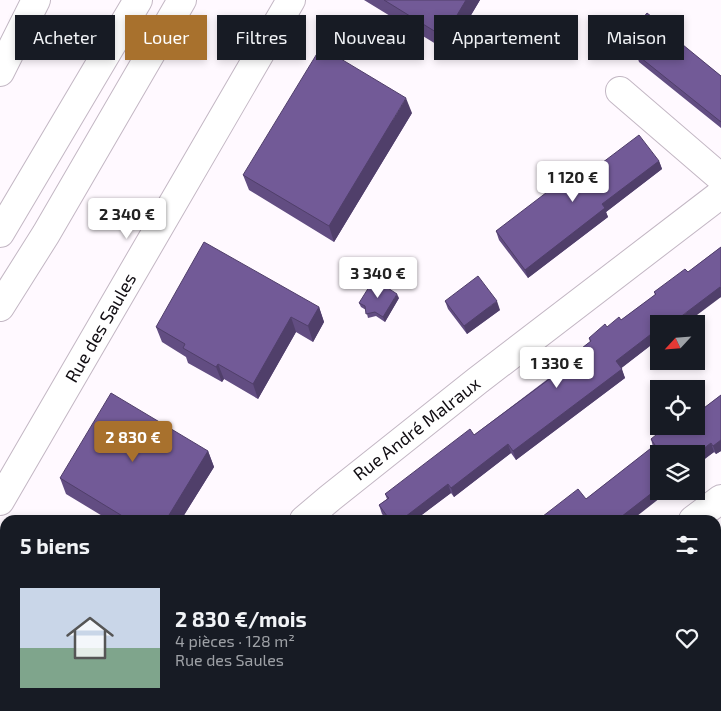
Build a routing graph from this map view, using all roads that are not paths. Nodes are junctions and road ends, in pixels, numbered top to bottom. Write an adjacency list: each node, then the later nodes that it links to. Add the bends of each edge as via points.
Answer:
1 (36, 0): 5 (street)
2 (138, 0): 9 (street)
3 (182, 0): 10 (street)
4 (291, 0): 12 (street, Rue des Saules)
5 (0, 72)
6 (620, 91): 7 (street)
7 (721, 178)
8 (721, 194): 13 (street, Rue André Malraux, via 477,381)
9 (0, 233)
10 (0, 307)
11 (721, 499): 14 (street)
12 (0, 501)
13 (310, 515)
14 (699, 515)

